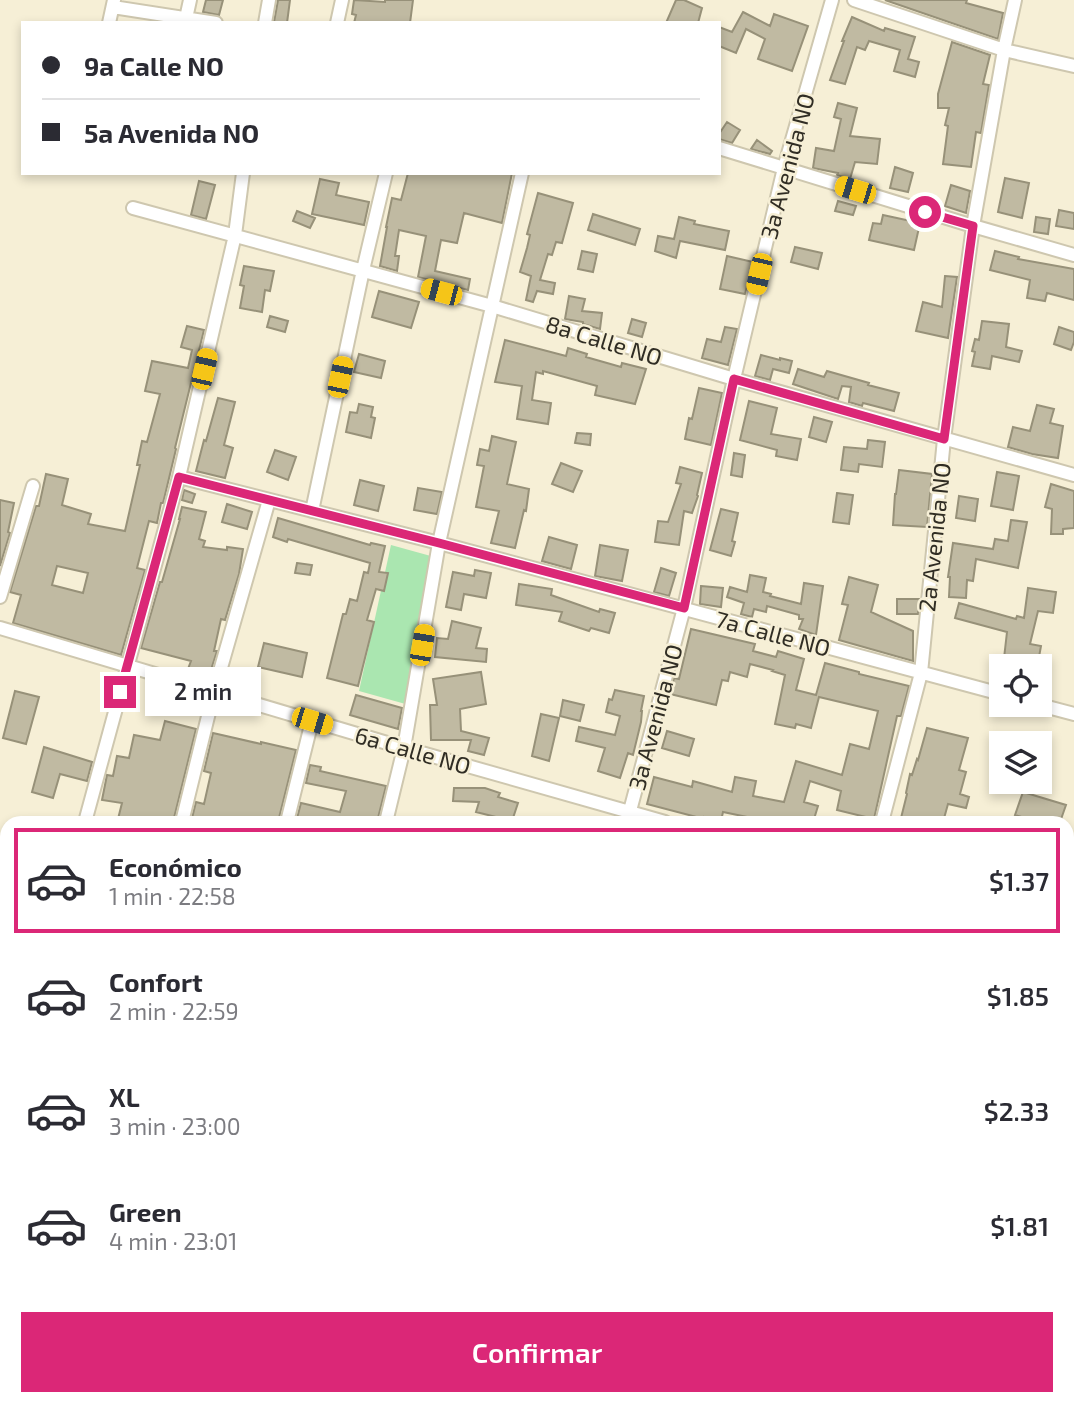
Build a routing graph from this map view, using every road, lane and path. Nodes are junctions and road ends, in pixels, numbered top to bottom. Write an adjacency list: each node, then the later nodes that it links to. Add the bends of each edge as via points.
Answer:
1 (190, 0): 8 (street)
2 (269, 0): 10 (street)
3 (342, 0): 11 (street)
4 (832, 0): 15 (street, 3a Avenida NO)
5 (854, 0): 12 (street)
6 (1015, 0): 12 (street, 2a Avenida NO)
7 (113, 3): 8 (street); 9 (street)
8 (186, 20)
9 (109, 21)
10 (265, 21)
11 (337, 21)
12 (1004, 50): 13 (street); 20 (street, 2a Avenida NO)
13 (1074, 66)
14 (721, 149): 15 (street)
15 (784, 168): 20 (street); 25 (street, 3a Avenida NO)
16 (243, 175): 21 (street)
17 (386, 175): 23 (street)
18 (522, 175): 24 (street)
19 (133, 208): 21 (street, 8a Calle NO)
20 (973, 226): 22 (street); 26 (street, 2a Avenida NO)
21 (235, 235): 23 (street, 8a Calle NO); 28 (street)
22 (1074, 255)
23 (363, 270): 24 (street, 8a Calle NO); 31 (street)
24 (492, 306): 25 (street, 8a Calle NO); 32 (street)
25 (734, 379): 26 (street, 8a Calle NO); 34 (street, 3a Avenida NO)
26 (944, 439): 27 (street, 8a Calle NO); 37 (street, 2a Avenida NO)
27 (1074, 475)
28 (179, 477): 30 (street, 7a Calle NO); 36 (street)
29 (33, 486): 33 (street)
30 (269, 500): 31 (street, 7a Calle NO); 39 (street)
31 (312, 512): 32 (street, 7a Calle NO)
32 (439, 543): 34 (street, 7a Calle NO); 43 (street)
33 (0, 597)
34 (684, 608): 37 (street, 7a Calle NO); 49 (street, 3a Avenida NO)
35 (0, 628): 36 (street, 6a Calle NO)
36 (127, 666): 39 (street, 6a Calle NO); 44 (street)
37 (921, 673): 38 (street, 7a Calle NO); 50 (street, 2a Avenida NO)
38 (989, 691)
39 (214, 692): 42 (street, 6a Calle NO); 45 (street)
40 (1052, 708): 41 (street)
41 (1074, 714)
42 (312, 721): 43 (street, 6a Calle NO); 46 (street)
43 (404, 748): 47 (street); 48 (street, 6a Calle NO)
44 (87, 816)
45 (183, 816)
46 (288, 816)
47 (387, 816)
48 (622, 816)
49 (629, 816)
50 (883, 816)

